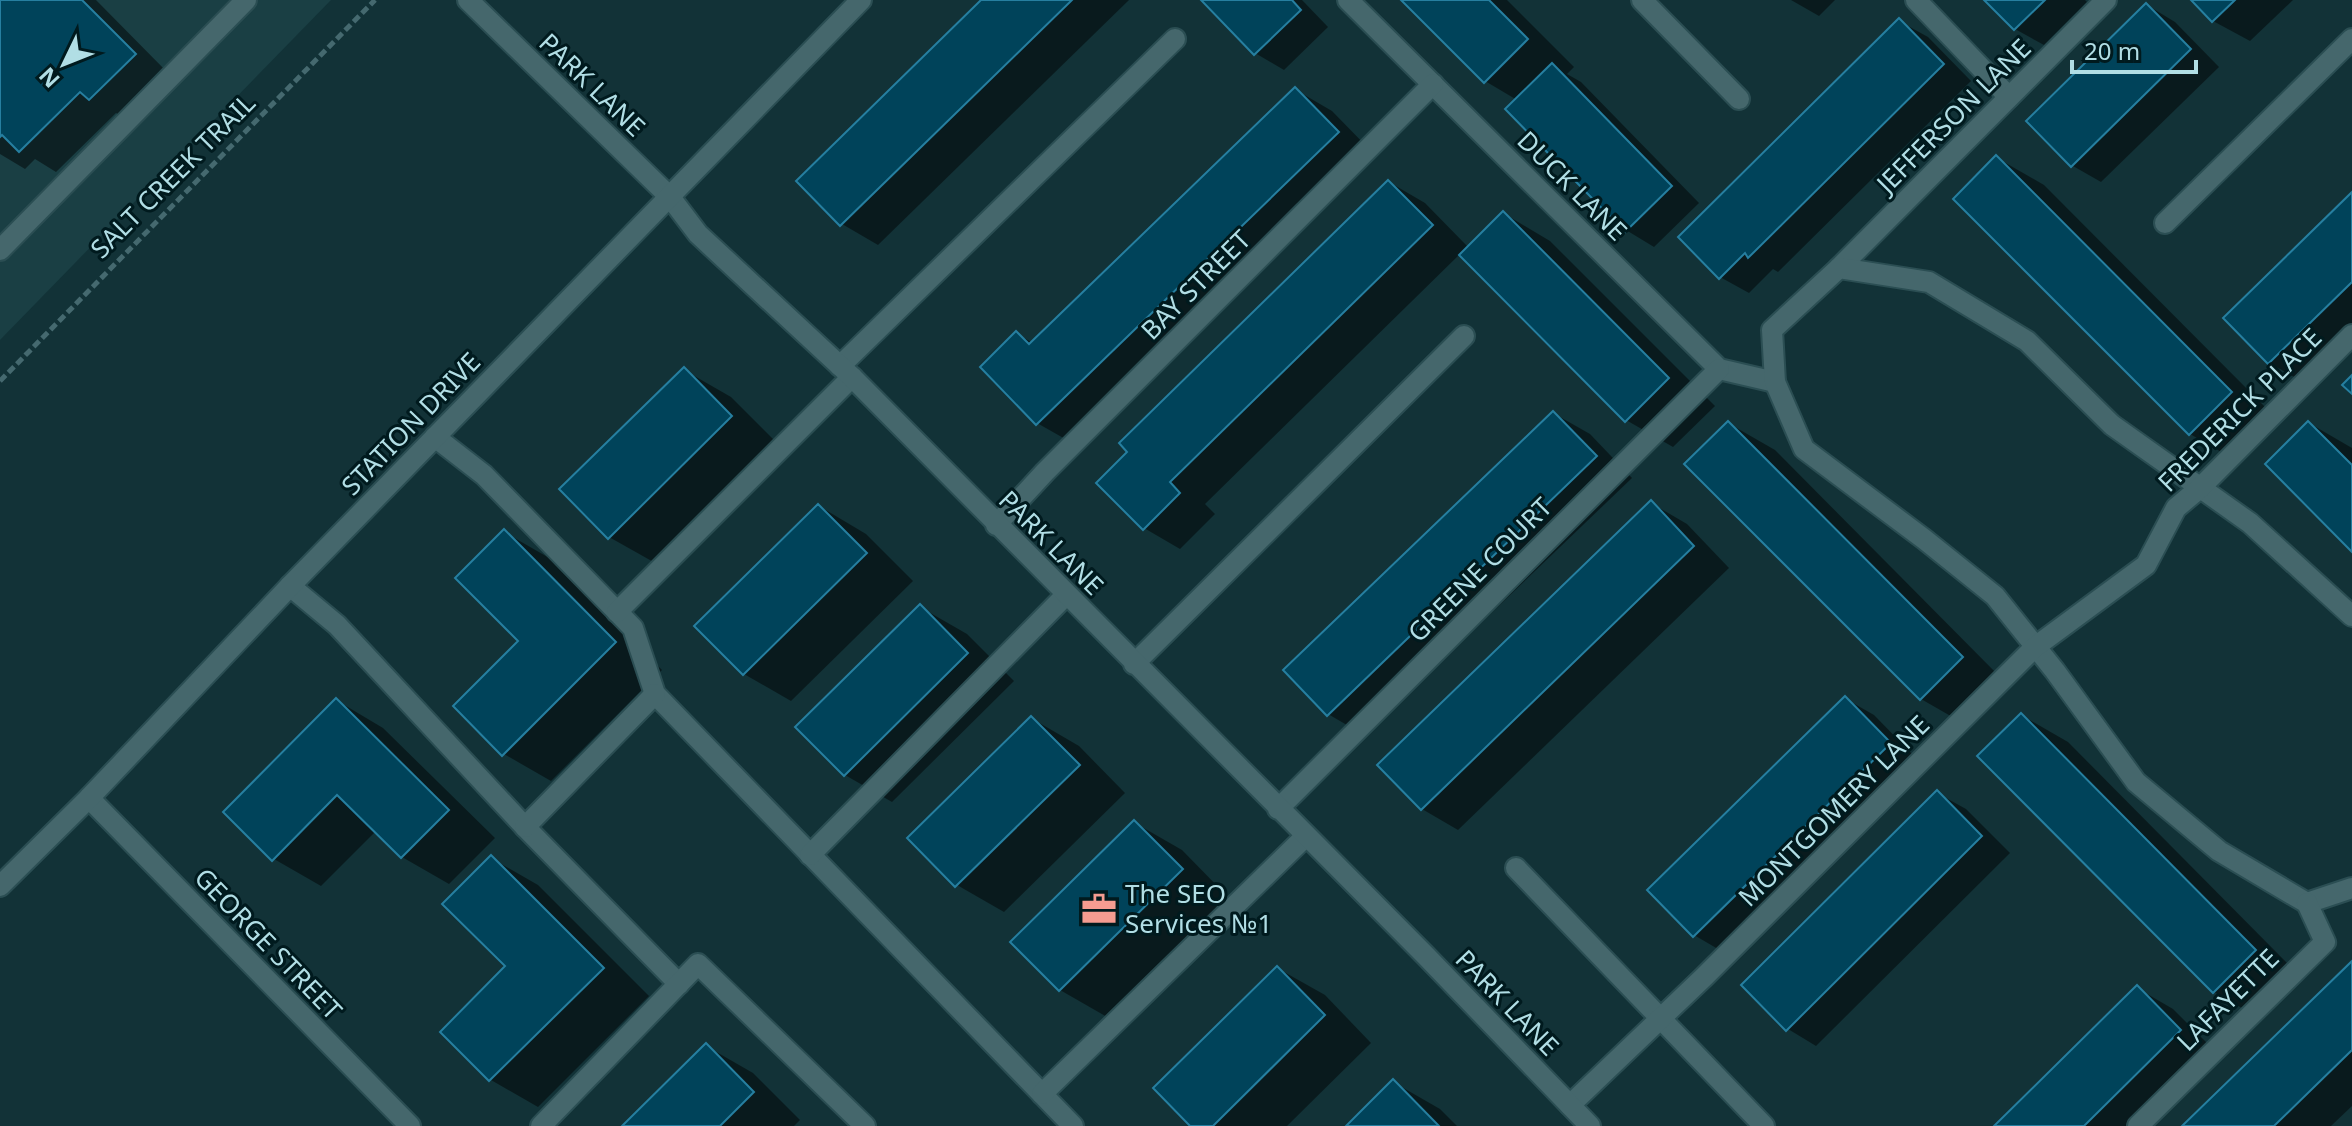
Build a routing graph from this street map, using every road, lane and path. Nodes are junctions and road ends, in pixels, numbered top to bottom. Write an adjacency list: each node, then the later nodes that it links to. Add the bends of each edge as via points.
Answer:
1 (246, 0): 16 (street)
2 (375, 0): 22 (path, SALT CREEK TRAIL)
3 (861, 0): 14 (street, STATION DRIVE)
4 (1348, 0): 11 (street, DUCK LANE)
5 (1642, 0): 13 (street)
6 (1916, 0): 12 (street)
7 (2106, 0): 12 (street, JEFFERSON LANE)
8 (468, 1): 14 (street, PARK LANE)
9 (1175, 39): 21 (street)
10 (2352, 39): 15 (street)
11 (1433, 84): 20 (street, DUCK LANE); 26 (street, BAY STREET)
12 (2009, 97): 17 (street, JEFFERSON LANE)
13 (1739, 99)
14 (670, 197): 21 (street, PARK LANE, via 698,234); 24 (street, STATION DRIVE)
15 (2165, 223)
16 (0, 250)
17 (1839, 268): 23 (street, JEFFERSON LANE, via 1772,330); 25 (street, via 1929,282 2027,341 2112,425)
18 (2352, 335): 25 (street, FREDERICK PLACE)
19 (1464, 336): 33 (street)
20 (1719, 369): 23 (street); 36 (street, GREENE COURT)
21 (846, 372): 26 (street, PARK LANE); 30 (street)
22 (0, 381)
23 (1775, 382): 32 (street, via 1804,449 1995,596)
24 (435, 437): 28 (street, STATION DRIVE); 30 (street, via 484,475)
25 (2201, 487): 27 (street, FREDERICK PLACE, via 2176,508); 31 (street, via 2250,523)
26 (996, 525): 29 (street, PARK LANE)
27 (2146, 565): 32 (street, MONTGOMERY LANE)
28 (290, 586): 35 (street, STATION DRIVE); 37 (street, via 337,625)
29 (1066, 595): 33 (street, PARK LANE); 39 (street)
30 (617, 612): 34 (street, via 633,628)
31 (2352, 616)
32 (2035, 647): 43 (street, via 2136,782 2219,851); 45 (street, MONTGOMERY LANE)
33 (1134, 664): 36 (street, PARK LANE)
34 (655, 694): 37 (street); 39 (street)
35 (89, 798): 41 (street, STATION DRIVE); 48 (street, GEORGE STREET)
36 (1278, 809): 38 (street, PARK LANE)
37 (525, 827): 44 (street)
38 (1306, 836): 46 (street); 47 (street, PARK LANE)
39 (810, 855): 46 (street)
40 (1516, 868): 45 (street)
41 (0, 886)
42 (2352, 888): 43 (street)
43 (2307, 903): 54 (street, LAFAYETTE, via 2325,942)
44 (679, 984): 49 (street); 50 (street, via 698,964)
45 (1661, 1018): 47 (street, MONTGOMERY LANE); 53 (street)
46 (1042, 1094): 51 (street)
47 (1570, 1105): 52 (street, PARK LANE)
48 (403, 1123)
49 (541, 1126)
50 (865, 1126)
51 (1073, 1126)
52 (1590, 1126)
53 (1764, 1126)
54 (2138, 1126)

